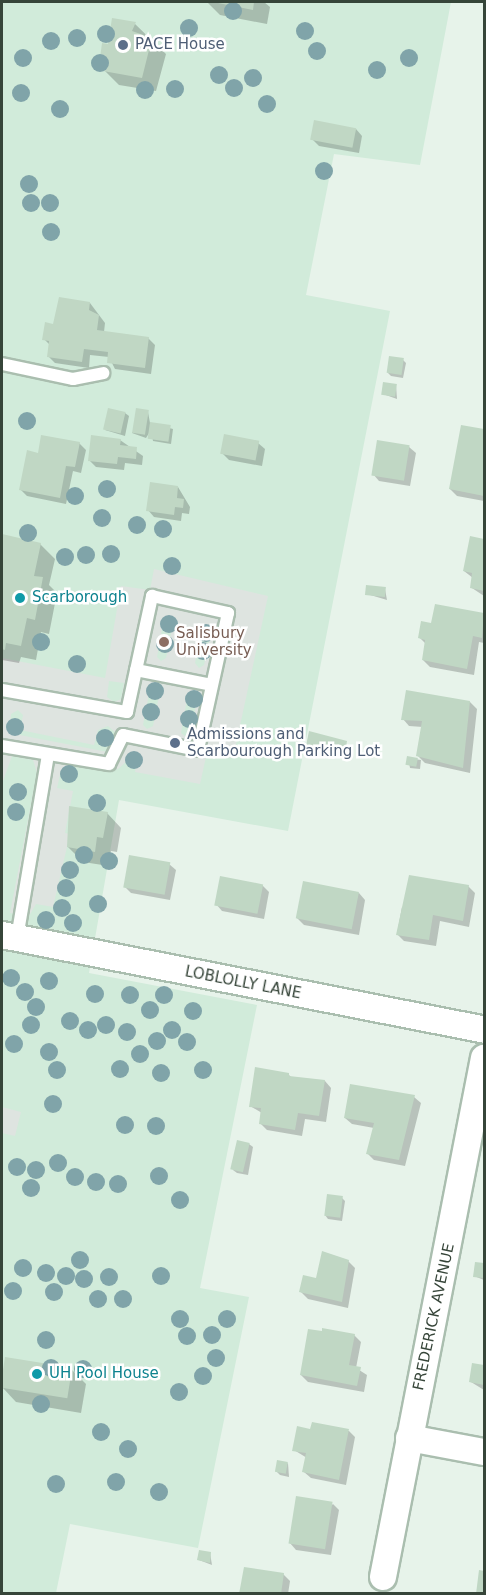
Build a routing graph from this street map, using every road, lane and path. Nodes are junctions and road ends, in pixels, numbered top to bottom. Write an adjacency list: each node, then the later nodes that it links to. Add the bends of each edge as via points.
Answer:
1 (2, 364): 2 (lane, via 73,379)
2 (103, 373)
3 (136, 670): 4 (lane); 4 (lane, via 152,596 228,613); 6 (lane)
4 (212, 685): 7 (lane, via 198,750)
5 (2, 690): 6 (lane)
6 (127, 712): 7 (lane)
7 (123, 735): 9 (lane, via 109,764)
8 (2, 747): 9 (lane)
9 (48, 755): 10 (lane)
10 (9, 937): 11 (street, LOBLOLLY LANE)
11 (484, 1030)
12 (484, 1058): 13 (street, FREDERICK AVENUE)
13 (409, 1438): 14 (street); 15 (street, FREDERICK AVENUE)
14 (484, 1452)
15 (383, 1577)

